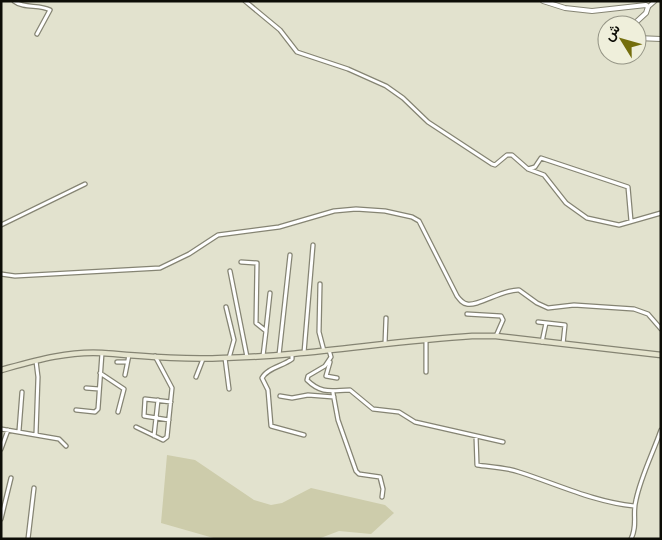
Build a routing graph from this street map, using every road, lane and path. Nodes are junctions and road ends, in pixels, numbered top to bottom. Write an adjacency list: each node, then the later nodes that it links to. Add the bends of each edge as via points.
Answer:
1 (14, 1): 7 (street)
2 (245, 1): 12 (street, via 280,30 297,52 386,86 428,122 492,164 509,154)
3 (543, 1): 6 (street, via 592,11)
4 (655, 1): 6 (street)
5 (47, 3): 7 (street)
6 (648, 6): 8 (street)
7 (45, 7): 9 (street, via 50,10)
8 (644, 15)
9 (37, 34)
10 (647, 38): 11 (street)
11 (660, 38)
12 (528, 169): 15 (street, via 544,176 566,203 587,218 607,224); 15 (street, via 535,167 541,158 628,187)
13 (84, 184): 16 (street)
14 (661, 213): 15 (street)
15 (631, 221)
16 (1, 225)
17 (313, 245): 38 (street)
18 (290, 255): 42 (street)
19 (241, 262): 30 (street, via 257,262 256,323)
20 (230, 272): 44 (street)
21 (1, 274): 29 (street, via 15,276 160,268 218,235 279,227 334,211 385,211 412,216 419,221 463,303 471,304 503,292 519,290 548,308 574,305 634,309 648,314)
22 (320, 284): 36 (street, via 319,332)
23 (270, 293): 30 (street)
24 (226, 307): 47 (street, via 234,340)
25 (467, 314): 31 (street, via 501,316 503,320)
26 (386, 318): 34 (street)
27 (538, 322): 28 (street)
28 (546, 323): 33 (street); 35 (street, via 565,325)
29 (661, 329)
30 (266, 331): 45 (street)
31 (496, 336): 32 (main road); 33 (main road)
32 (426, 339): 34 (main road); 53 (street)
33 (542, 342): 35 (main road)
34 (385, 344): 36 (main road)
35 (563, 344): 43 (main road)
36 (326, 351): 38 (main road); 48 (street)
37 (102, 353): 40 (main road); 49 (main road); 54 (street)
38 (304, 353): 39 (main road)
39 (292, 354): 42 (main road); 77 (street, via 292,359 266,372 262,378 268,390 271,426)
40 (129, 355): 41 (main road); 51 (street)
41 (155, 355): 46 (main road); 66 (street, via 172,388)
42 (279, 355): 45 (main road)
43 (661, 356)
44 (247, 357): 45 (main road); 47 (main road)
45 (263, 357)
46 (203, 358): 47 (main road); 56 (street)
47 (227, 358): 60 (street)
48 (330, 359): 57 (street, via 326,376); 62 (street, via 307,380)
49 (36, 361): 52 (main road); 76 (street)
50 (117, 362): 51 (street)
51 (128, 362): 55 (street)
52 (1, 370)
53 (426, 372)
54 (100, 373): 59 (street); 68 (street, via 124,389)
55 (125, 374)
56 (196, 378)
57 (337, 378)
58 (86, 388): 59 (street)
59 (99, 389): 67 (street, via 97,411)
60 (229, 389)
61 (22, 392): 75 (street)
62 (332, 393): 64 (street); 79 (street, via 350,390 373,408 398,412 414,422)
63 (280, 396): 64 (street)
64 (334, 397): 85 (street, via 338,420 356,471 380,477)
65 (158, 400): 66 (street); 69 (street); 69 (street, via 146,399 142,412 144,416)
66 (171, 402): 70 (street)
67 (76, 410)
68 (118, 412)
69 (156, 418): 70 (street); 78 (street)
70 (169, 420): 78 (street, via 165,439)
71 (136, 428): 78 (street)
72 (1, 429): 73 (street)
73 (8, 430): 75 (street); 82 (street)
74 (661, 430): 86 (street)
75 (19, 431): 76 (street)
76 (36, 434): 81 (street, via 59,439)
77 (304, 435)
78 (154, 436)
79 (476, 436): 80 (street); 86 (street, via 477,465 517,471 580,493)
80 (503, 442)
81 (66, 446)
82 (1, 449)
83 (11, 478): 87 (street)
84 (34, 488): 88 (street)
85 (382, 497)
86 (634, 506): 89 (street, via 636,524)
87 (1, 518)
88 (28, 539)
89 (631, 539)

